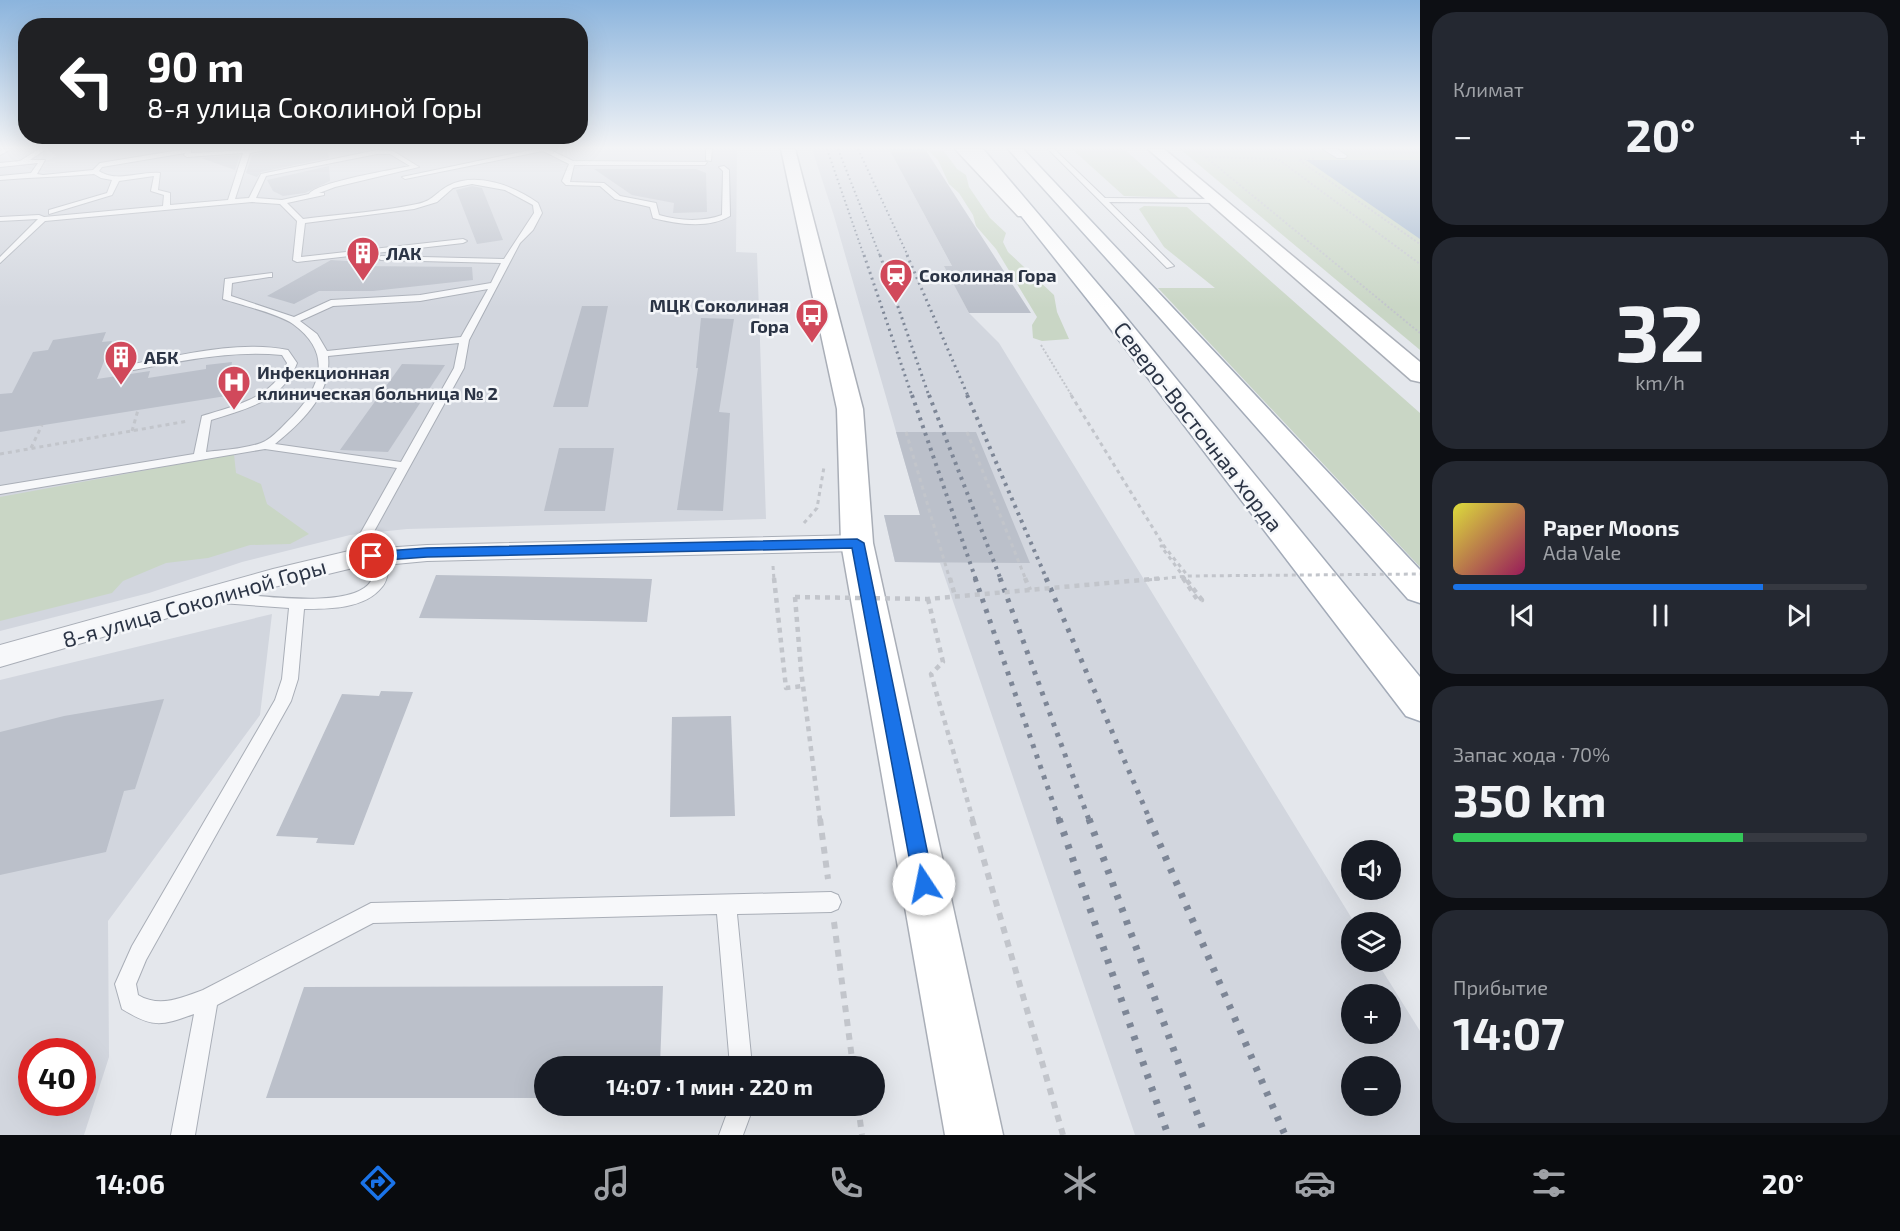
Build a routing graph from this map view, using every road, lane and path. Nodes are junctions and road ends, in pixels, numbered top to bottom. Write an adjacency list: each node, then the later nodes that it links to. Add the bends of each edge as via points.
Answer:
1 (87, 202): 19 (lane)
2 (167, 202): 18 (lane)
3 (221, 202): 18 (lane)
4 (282, 202): 21 (lane)
5 (428, 202): 21 (lane)
6 (534, 202): 27 (lane, via 538,213)
7 (638, 202): 8 (lane, via 653,205 656,216 712,220 726,216)
8 (726, 202)
9 (801, 202): 54 (main road, via 850,409)
10 (1014, 202): 22 (main road)
11 (1019, 202): 22 (main road, Северо-Восточная хорда)
12 (1065, 202): 62 (main road, Северо-Восточная хорда)
13 (1105, 202): 29 (lane)
14 (1217, 202): 38 (main road)
15 (1261, 202): 33 (path)
16 (1336, 202): 28 (path)
17 (1359, 202): 24 (path)
18 (166, 207): 19 (lane)
19 (41, 218): 20 (lane); 26 (lane)
20 (0, 219)
21 (301, 221): 25 (lane, via 297,260)
22 (1043, 231): 69 (main road, Северо-Восточная хорда)
23 (463, 241): 25 (lane)
24 (1420, 244)
25 (331, 256): 27 (lane)
26 (0, 261)
27 (507, 261): 31 (lane)
28 (1420, 264)
29 (1170, 266)
30 (269, 275): 32 (lane, via 228,281 226,297)
31 (493, 285): 32 (lane, via 420,298 331,303); 34 (lane)
32 (294, 320): 36 (lane, via 311,331)
33 (1420, 333)
34 (464, 340): 36 (lane); 50 (lane, via 459,368)
35 (1041, 345): 55 (path)
36 (323, 354): 45 (lane, via 326,364 316,394 298,418)
37 (133, 367): 40 (lane, via 244,350 285,352 292,363 290,374 274,391)
38 (1420, 375)
39 (138, 410): 42 (path)
40 (206, 418): 42 (path); 48 (lane)
41 (42, 425): 46 (path)
42 (132, 431): 46 (path)
43 (906, 432): 63 (path)
44 (967, 432): 61 (path)
45 (265, 446): 48 (lane); 50 (lane)
46 (31, 449): 47 (path)
47 (0, 454)
48 (199, 457): 51 (lane)
49 (825, 458): 52 (path, via 817,508 806,523)
50 (404, 466): 53 (lane)
51 (0, 490)
52 (794, 523)
53 (366, 534)
54 (857, 543): 57 (street, 8-я улица Соколиной Горы, via 436,552); 80 (main road)
55 (1164, 546): 59 (path); 60 (path, via 1202,600 1197,599)
56 (772, 557): 68 (path, via 786,688)
57 (353, 559): 65 (street, 8-я улица Соколиной Горы); 66 (lane, via 383,565 378,587 368,596 330,604)
58 (1420, 574): 59 (path, bridge)
59 (1188, 576): 60 (path, bridge)
60 (1182, 577): 61 (path, bridge)
61 (1030, 590): 63 (path, bridge)
62 (1420, 591)
63 (955, 596): 64 (path, bridge)
64 (928, 599): 68 (path, bridge, via 795,597); 81 (path, via 943,662 931,674)
65 (190, 602): 66 (lane, via 238,597); 67 (street, 8-я улица Соколиной Горы)
66 (297, 602): 72 (lane, via 290,679 283,701 125,984 129,1002 148,1013 174,1011)
67 (0, 656)
68 (803, 686): 70 (path)
69 (1420, 705)
70 (831, 902): 71 (lane); 74 (path)
71 (726, 905): 72 (lane, via 371,913); 73 (lane)
72 (208, 999): 77 (lane)
73 (740, 1056)
74 (852, 1056)
75 (738, 1116): 78 (lane)
76 (859, 1116): 79 (path)
77 (183, 1135)
78 (731, 1135)
79 (862, 1135)
80 (974, 1135)
81 (1063, 1135)

